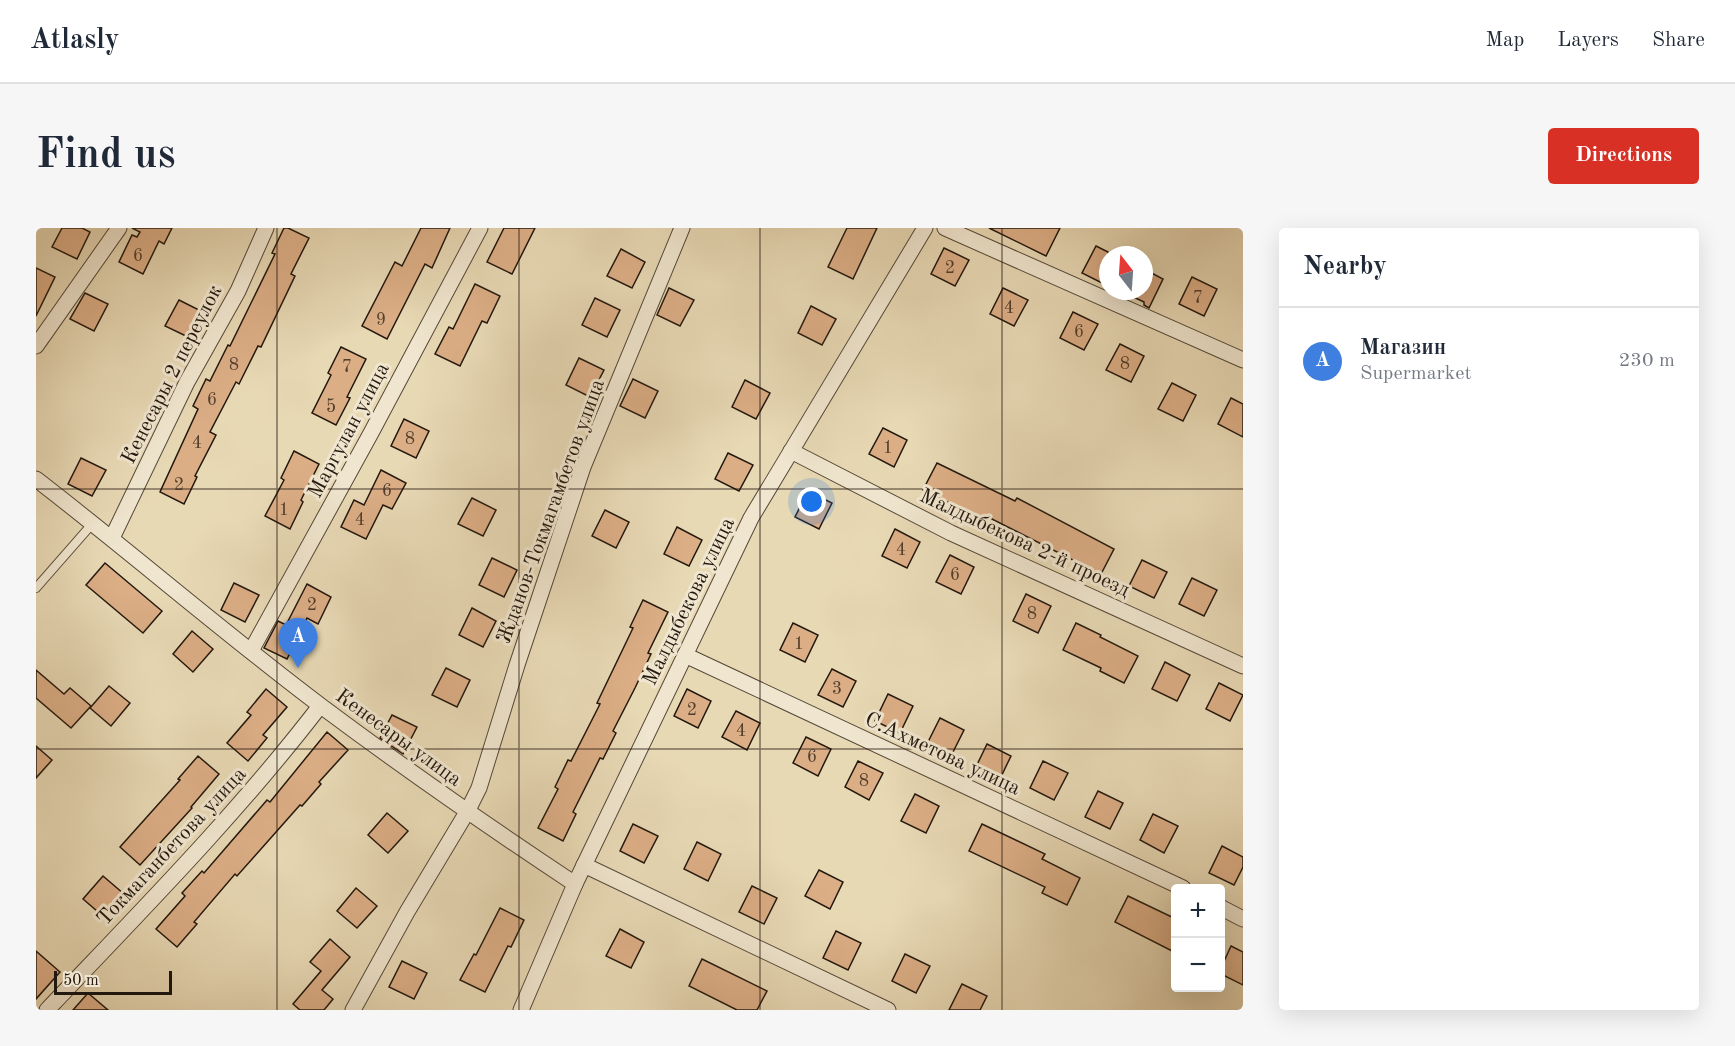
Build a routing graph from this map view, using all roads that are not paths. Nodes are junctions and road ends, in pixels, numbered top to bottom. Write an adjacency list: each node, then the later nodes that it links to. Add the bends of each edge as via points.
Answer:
1 (119, 228): 7 (street)
2 (266, 228): 12 (street, Кенесары 2 переулок)
3 (480, 228): 14 (street, Маргулан улица)
4 (682, 228): 18 (street, Жданов-Токмагамбетов улица, via 583,467)
5 (925, 228): 9 (street, Малдыбекова улица)
6 (945, 228): 8 (street)
7 (36, 346)
8 (1243, 360)
9 (791, 451): 15 (street, Малдыбекова улица, via 751,518); 16 (street, Малдыбекова 2-й проезд, via 951,533)
10 (36, 479): 11 (street, Кенесары улица)
11 (93, 523): 12 (street, Кенесары улица); 13 (lane)
12 (112, 538): 14 (street, Кенесары улица)
13 (36, 588)
14 (251, 651): 17 (street, Кенесары улица)
15 (685, 655): 19 (street, Малдыбекова улица); 21 (street, С.Ахметова улица)
16 (1243, 666)
17 (320, 706): 18 (street, Кенесары улица); 24 (street, Токмаганбетова улица, via 211,838)
18 (467, 812): 20 (street, Кенесары улица); 25 (street, Жданов-Токмагамбетов улица)
19 (584, 865): 20 (street, Малдыбекова улица); 27 (street)
20 (575, 884): 26 (street, Малдыбекова улица)
21 (1174, 884)
22 (1225, 909): 23 (street)
23 (1243, 919)
24 (47, 1010)
25 (353, 1010)
26 (521, 1010)
27 (888, 1010)

